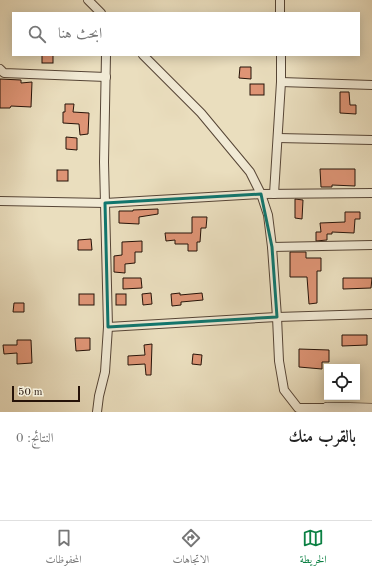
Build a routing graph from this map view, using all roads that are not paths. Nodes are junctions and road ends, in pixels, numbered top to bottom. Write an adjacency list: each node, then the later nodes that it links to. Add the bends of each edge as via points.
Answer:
1 (88, 0): 3 (street)
2 (280, 0): 4 (street)
3 (100, 12)
4 (280, 12)
5 (106, 56): 9 (street)
6 (144, 56): 15 (street, via 201,113 250,172)
7 (281, 56): 10 (street)
8 (0, 69): 9 (street, via 4,73)
9 (106, 77): 18 (street)
10 (281, 82): 11 (street); 12 (street)
11 (372, 85)
12 (278, 138): 13 (street); 16 (street)
13 (372, 140)
14 (372, 193): 16 (street)
15 (261, 194): 16 (street); 18 (street); 20 (street, via 268,215)
16 (274, 194)
17 (0, 201): 18 (street)
18 (105, 203): 23 (street)
19 (372, 245): 20 (street)
20 (272, 247): 22 (street)
21 (372, 314): 22 (street)
22 (277, 317): 23 (street); 25 (street, via 279,361 284,390 298,408)
23 (108, 326): 26 (street, via 105,372)
24 (372, 409): 25 (street)
25 (325, 410)
26 (97, 412)

